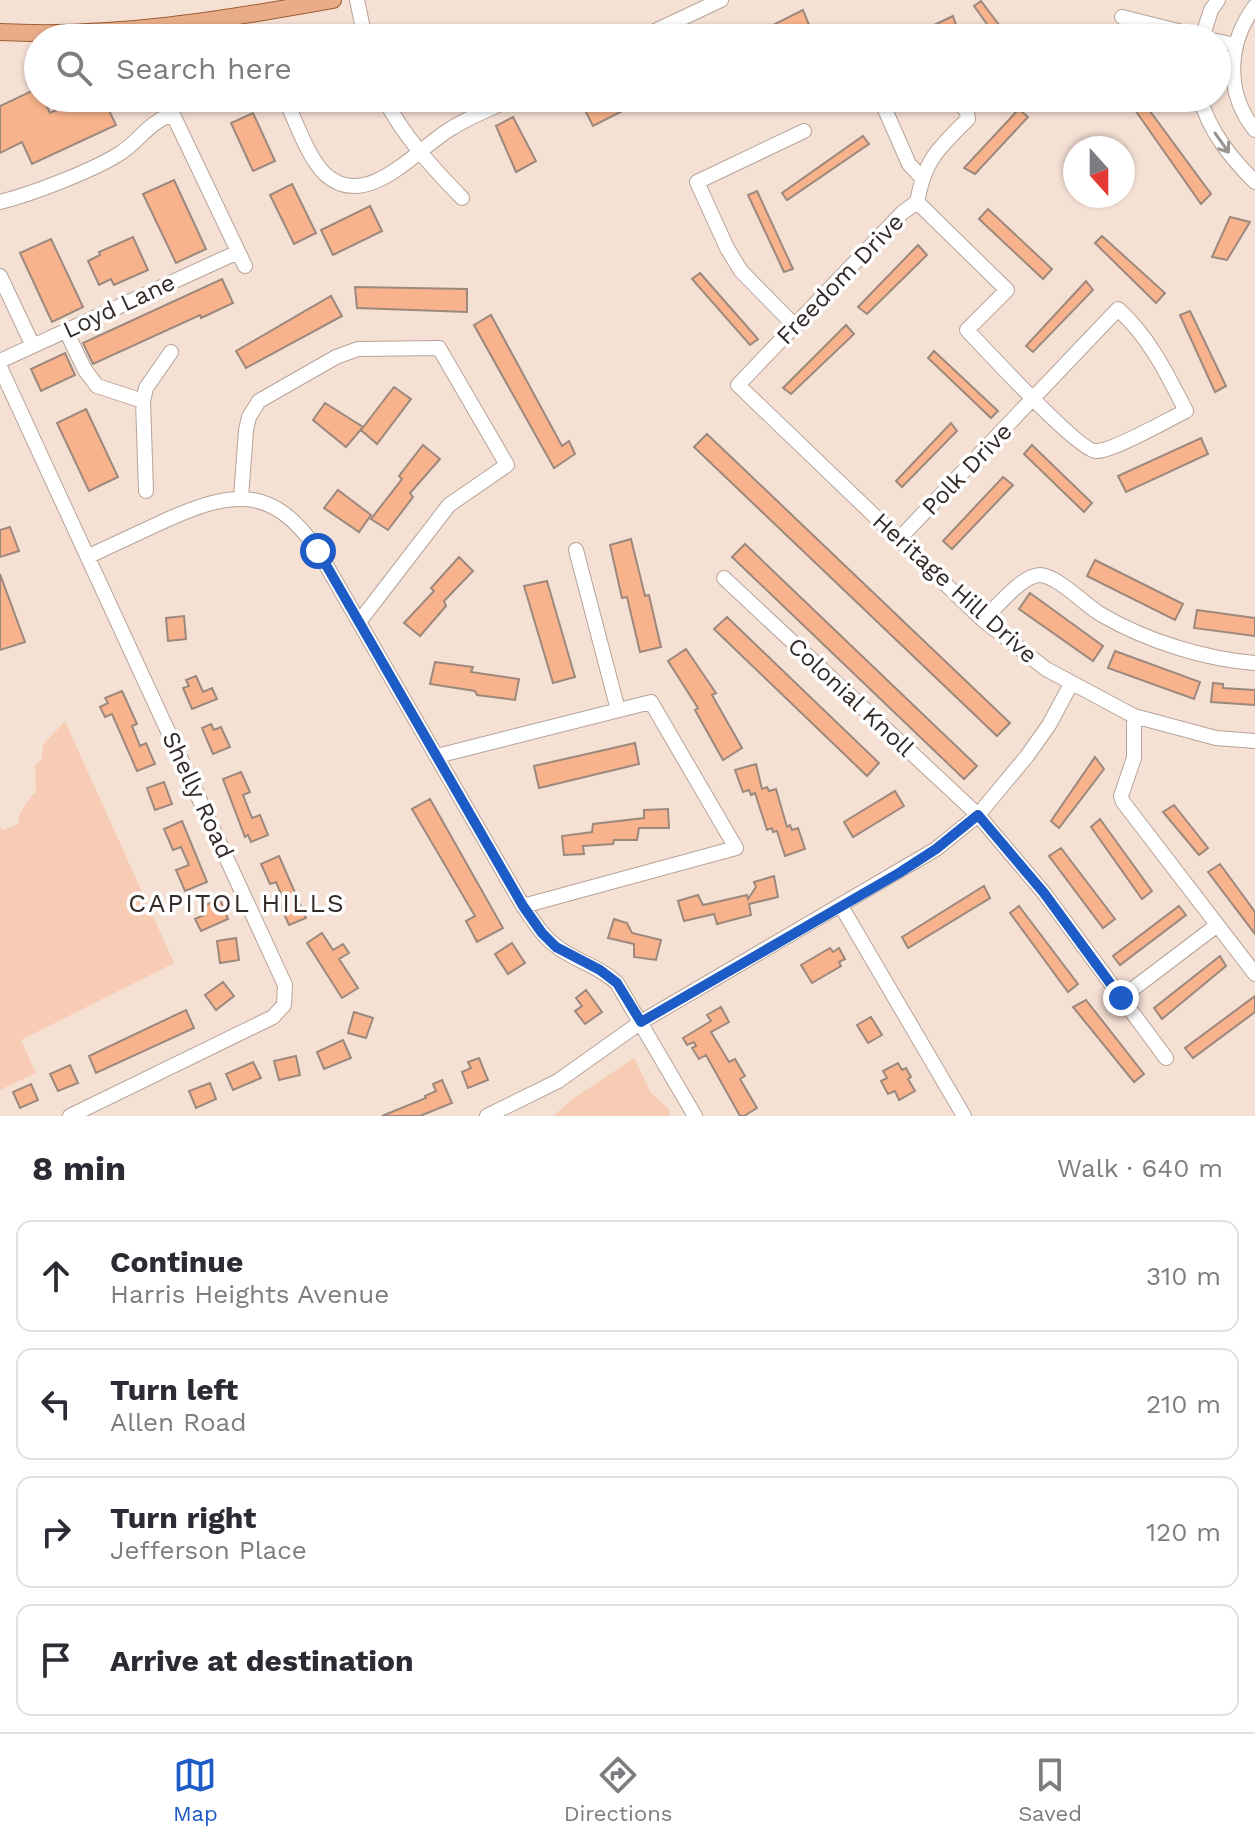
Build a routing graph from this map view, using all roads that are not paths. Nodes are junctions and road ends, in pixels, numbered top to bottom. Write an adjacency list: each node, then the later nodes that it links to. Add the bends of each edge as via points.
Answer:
1 (333, 0): 7 (main road)
2 (357, 0): 8 (street)
3 (721, 0): 9 (street)
4 (1218, 0): 11 (street)
5 (1255, 6): 15 (street)
6 (1122, 17): 10 (street)
7 (202, 24)
8 (362, 24)
9 (670, 24)
10 (1149, 24)
11 (1207, 24)
12 (0, 32): 13 (main road)
13 (24, 32)
14 (1231, 44): 15 (street)
15 (1235, 45): 23 (street, via 1235,92)
16 (292, 112): 25 (street, via 322,172 342,184 387,178)
17 (391, 112): 25 (street)
18 (484, 112): 25 (street)
19 (886, 112): 26 (street, via 909,164)
20 (966, 112): 26 (street, via 968,119 933,154)
21 (1204, 112): 27 (street, one-way to 27, via 1219,141)
22 (172, 114): 29 (street, via 147,127 113,158); 33 (street, Loyd Lane, via 242,259)
23 (1255, 130)
24 (804, 131): 32 (street, via 697,182 741,271)
25 (418, 152): 28 (street)
26 (922, 178): 30 (street)
27 (1255, 182)
28 (462, 198)
29 (0, 202)
30 (917, 202): 32 (street, Freedom Drive); 39 (street, Freedom Drive, via 1007,290 967,330)
31 (0, 276): 34 (street)
32 (795, 326): 38 (street, Freedom Drive)
33 (66, 331): 34 (street, Loyd Lane); 40 (street, via 97,386)
34 (33, 346): 36 (street, Loyd Lane)
35 (171, 352): 40 (street)
36 (0, 361)
37 (0, 367): 45 (street, Shelly Road)
38 (738, 385): 43 (street, Heritage Hill Drive)
39 (1034, 399): 39 (street, Polk Drive, via 1094,452 1186,411 1157,355 1118,309); 43 (street, Polk Drive)
40 (143, 401): 41 (street)
41 (146, 491)
42 (241, 498): 45 (street, via 186,511); 48 (street, via 274,507 296,522); 48 (street, via 246,430 259,401 358,349 439,348 507,465 449,505)
43 (899, 539): 47 (street, Heritage Hill Drive)
44 (576, 550): 51 (street)
45 (89, 556): 63 (street, Shelly Road, via 285,985 284,1005 273,1017)
46 (724, 578): 55 (street, Colonial Knoll)
47 (983, 620): 49 (street, via 1025,579 1038,575 1141,634); 50 (street, Heritage Hill Drive)
48 (359, 622): 54 (street)
49 (1255, 663)
50 (1071, 684): 52 (street, Heritage Hill Drive); 55 (street, via 1027,756)
51 (618, 710): 54 (street); 56 (street, via 651,702 736,848)
52 (1134, 716): 53 (street, Heritage Hill Drive, via 1216,738); 58 (street, via 1134,758 1123,802)
53 (1255, 741)
54 (437, 756): 56 (street)
55 (978, 815): 57 (street, via 936,849); 60 (street, Colonial Knoll)
56 (523, 906): 61 (street, via 556,947 617,983)
57 (841, 906): 61 (street); 66 (street)
58 (1216, 926): 59 (street); 60 (street)
59 (1255, 974)
60 (1121, 998): 62 (street, Colonial Knoll)
61 (641, 1022): 64 (street, via 558,1081); 65 (street)
62 (1166, 1058)
63 (70, 1116)
64 (487, 1116)
65 (695, 1116)
66 (964, 1116)

